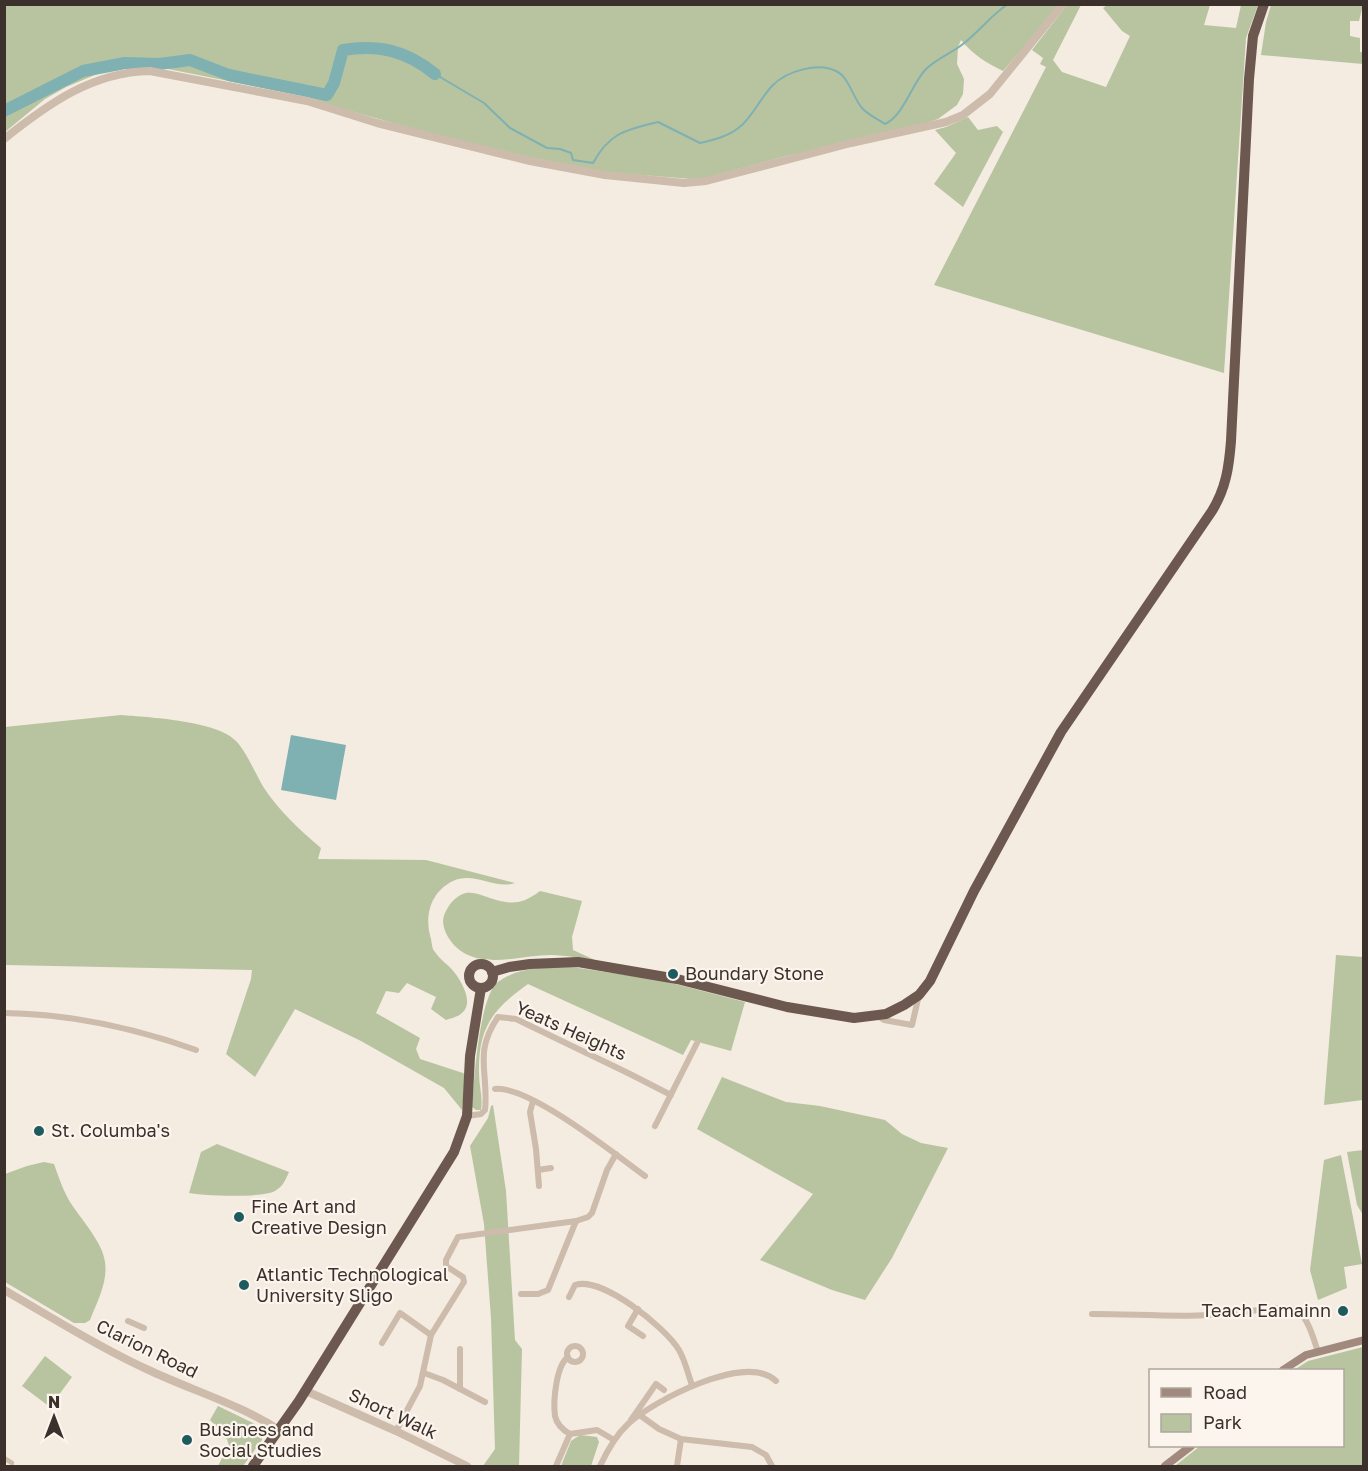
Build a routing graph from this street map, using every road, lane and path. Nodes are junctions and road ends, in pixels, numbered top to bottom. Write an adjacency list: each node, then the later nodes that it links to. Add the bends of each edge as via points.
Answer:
1 (1063, 4): 3 (street, via 990,94 963,115 706,181 684,183 605,175 530,161 377,123 307,100 150,71 130,71 67,93)
2 (1264, 4): 6 (highway, via 1253,36 1250,68 1230,462 1224,490 1061,732 930,981)
3 (4, 139)
4 (492, 972): 5 (highway, via 490,983); 5 (highway, via 482,964 471,968 469,980); 8 (highway, via 530,964 578,962 685,980 806,1011 854,1018)
5 (481, 988): 14 (highway)
6 (919, 995): 8 (highway); 8 (street, via 912,1025)
7 (4, 1013): 10 (street, via 81,1019)
8 (877, 1016)
9 (697, 1043): 12 (street)
10 (196, 1050)
11 (495, 1089): 13 (street, via 504,1088)
12 (671, 1095): 14 (street, Yeats Heights, via 516,1019 501,1016 484,1042 485,1110); 15 (street)
13 (532, 1101): 16 (street, via 579,1127); 18 (street)
14 (467, 1116): 42 (highway, via 454,1152)
15 (655, 1126)
16 (616, 1154): 19 (street); 21 (street, via 592,1212)
17 (551, 1168): 18 (street)
18 (538, 1170): 20 (street)
19 (645, 1176)
20 (539, 1186)
21 (576, 1221): 23 (street, via 548,1290); 29 (street, via 458,1237 446,1266 463,1277 464,1282)
22 (4, 1290): 46 (street, Clarion Road, via 114,1353)
23 (521, 1294)
24 (569, 1297): 25 (street, via 575,1285 589,1283)
25 (638, 1309): 30 (street, via 628,1326); 39 (street, via 664,1330 680,1351)
26 (1092, 1314): 34 (street, via 1210,1316 1275,1308 1294,1310 1304,1320)
27 (128, 1322): 28 (street)
28 (144, 1328)
29 (431, 1335): 32 (street, via 400,1313); 37 (street)
30 (643, 1336)
31 (1364, 1340): 34 (main road)
32 (382, 1343)
33 (460, 1349): 40 (street)
34 (1318, 1352): 36 (main road)
35 (568, 1357): 48 (street, via 558,1373 555,1416)
36 (1286, 1369)
37 (424, 1372): 40 (street); 47 (street)
38 (776, 1381): 39 (street, via 771,1376 745,1373)
39 (692, 1385): 44 (street)
40 (460, 1389): 43 (street)
41 (664, 1390): 45 (street, via 656,1384)
42 (306, 1391): 46 (highway); 47 (street, Short Walk)
43 (485, 1402)
44 (641, 1416): 45 (street); 49 (street)
45 (629, 1423): 50 (street)
46 (279, 1430): 54 (highway)
47 (396, 1431): 55 (street, Short Walk)
48 (570, 1434): 50 (street, via 597,1430); 56 (street)
49 (681, 1439): 58 (street); 59 (street, via 752,1447 766,1455)
50 (614, 1440): 57 (street)
51 (1190, 1447): 60 (main road)
52 (4, 1458): 53 (street)
53 (12, 1464)
54 (253, 1467)
55 (467, 1467)
56 (556, 1467)
57 (600, 1467)
58 (677, 1467)
59 (772, 1467)
60 (1165, 1467)

